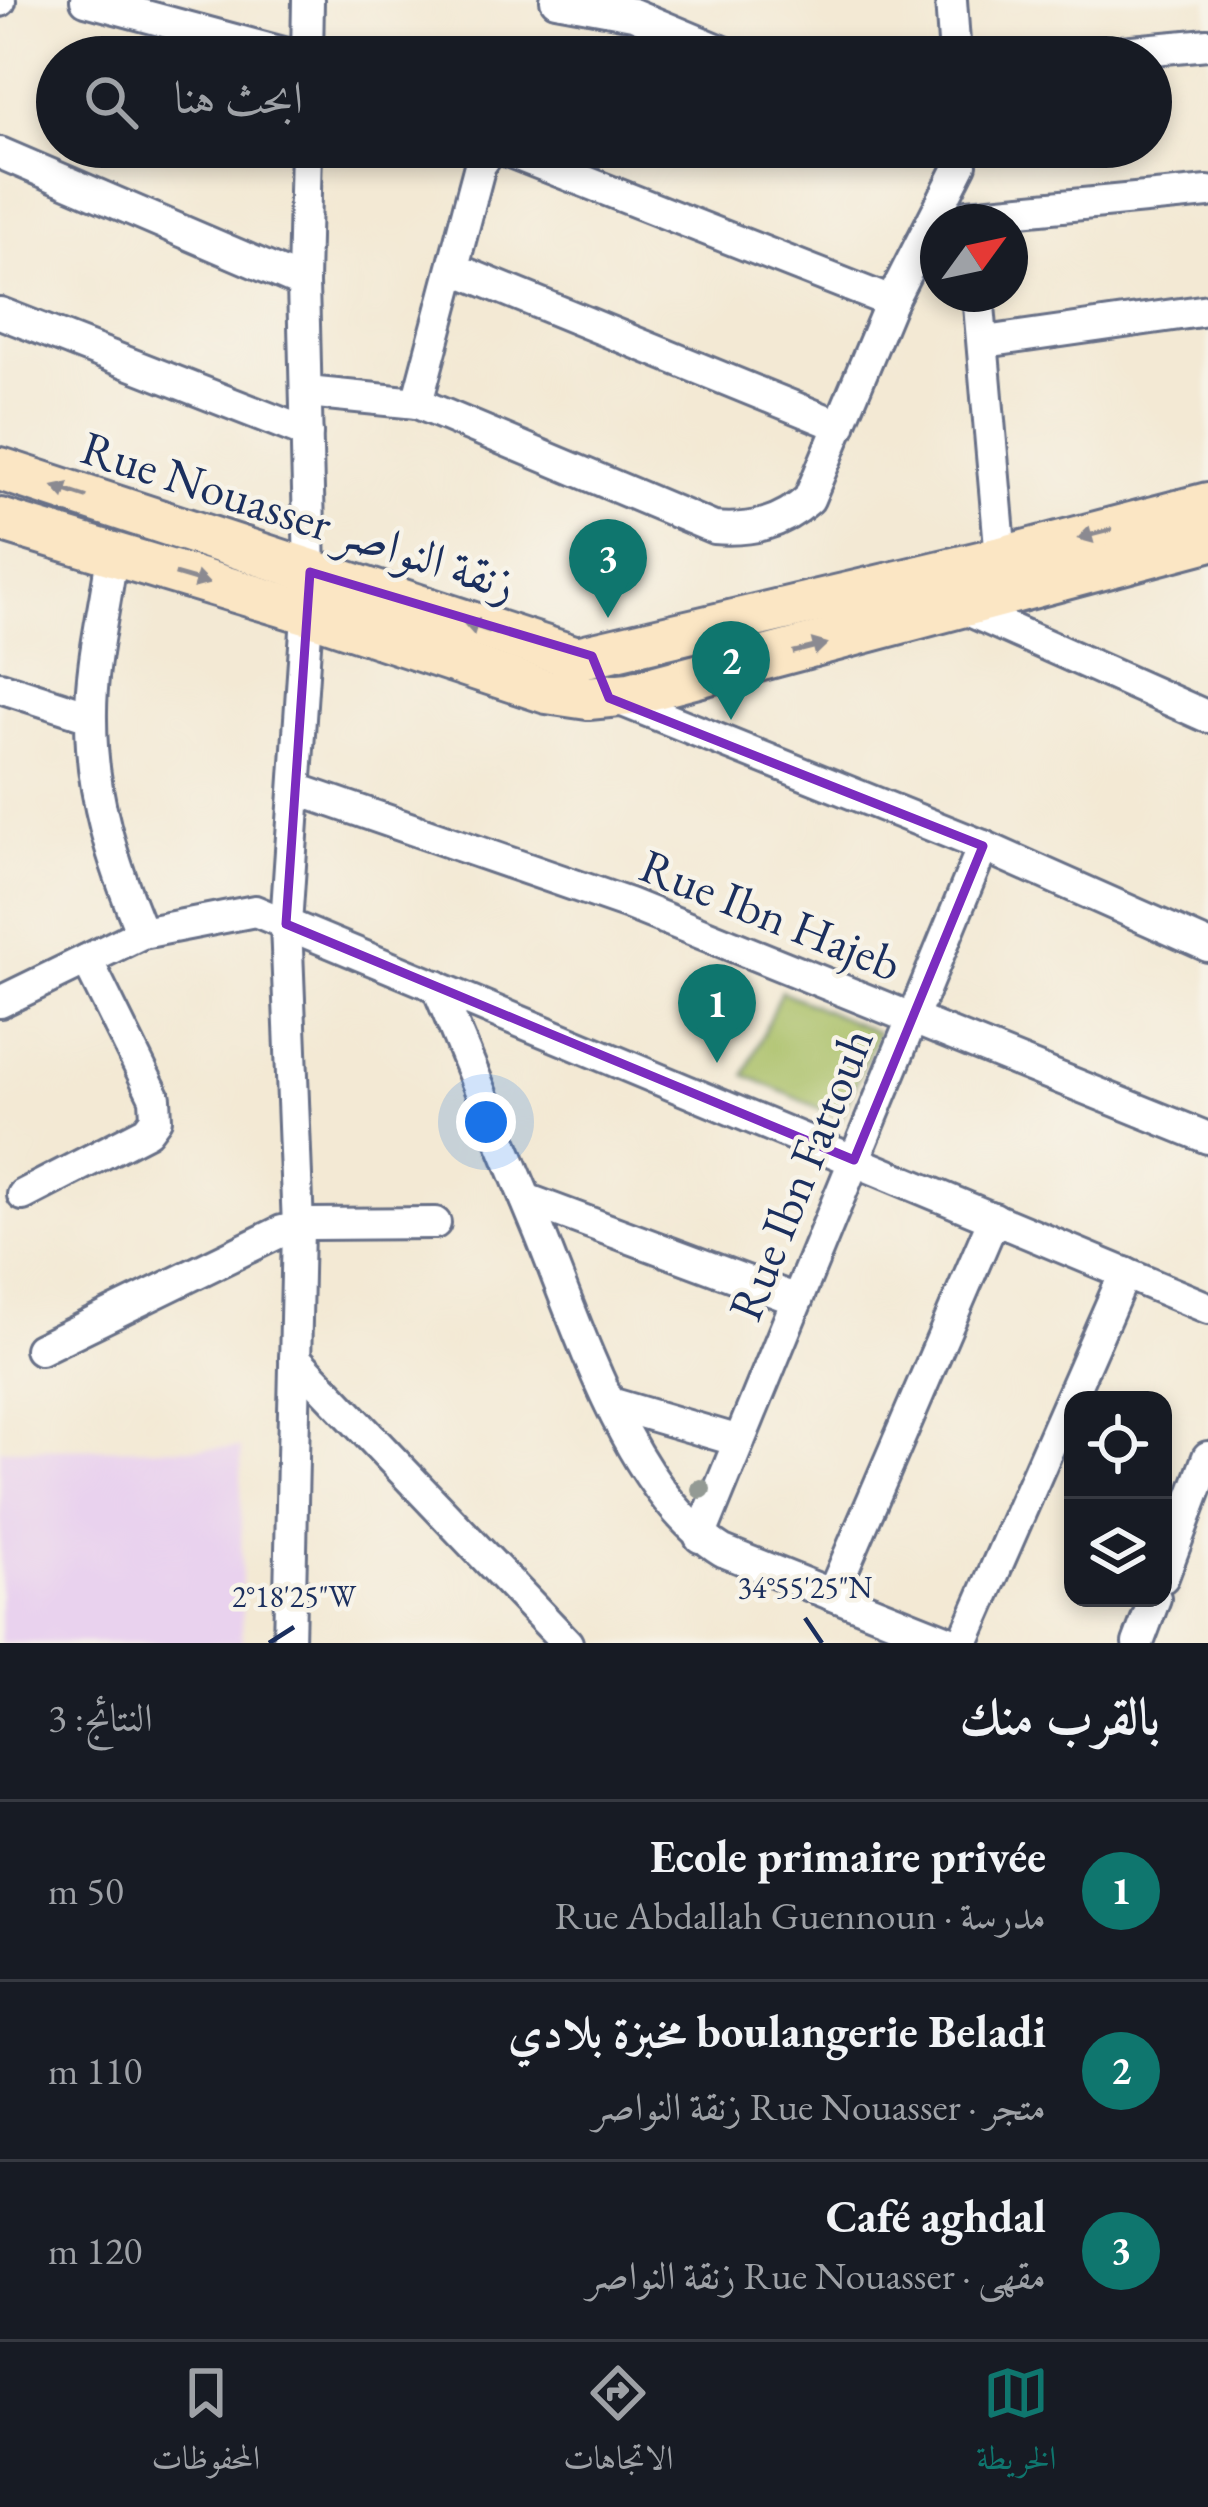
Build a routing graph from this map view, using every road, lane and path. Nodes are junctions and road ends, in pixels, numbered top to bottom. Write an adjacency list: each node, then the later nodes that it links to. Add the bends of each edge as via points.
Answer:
1 (86, 0): 5 (street)
2 (308, 0): 6 (street)
3 (556, 0): 7 (street, via 633,14)
4 (952, 0): 8 (street)
5 (220, 36)
6 (307, 36)
7 (686, 36)
8 (954, 36)
9 (1208, 44): 10 (street)
10 (1172, 47)
11 (0, 153): 21 (street)
12 (305, 168): 21 (street)
13 (479, 168): 20 (street)
14 (551, 168): 22 (street)
15 (954, 168): 22 (street)
16 (962, 168): 18 (street)
17 (1208, 192): 19 (street)
18 (966, 204)
19 (1028, 212)
20 (455, 269): 28 (street); 29 (street)
21 (303, 284): 27 (street)
22 (891, 302): 29 (street)
23 (1208, 310): 26 (street)
24 (981, 312): 26 (street)
25 (0, 313): 30 (street)
26 (985, 342): 36 (street)
27 (307, 392): 28 (street); 30 (street)
28 (417, 403): 29 (street, via 692,519 737,530 792,514 809,499)
29 (840, 426)
30 (308, 433): 37 (street)
31 (0, 469): 37 (main road, Rue Nouasser زنقة النواصر, one-way to 31)
32 (1208, 505): 36 (main road, one-way to 36)
33 (0, 520): 35 (main road, Rue Nouasser زنقة النواصر)
34 (1208, 540): 38 (main road, Rue Nouasser زنقة النواصر)
35 (112, 555): 37 (main road, Rue Nouasser زنقة النواصر, one-way to 37); 42 (street)
36 (1001, 559): 39 (main road)
37 (309, 592): 39 (main road, Rue Nouasser زنقة النواصر, one-way to 37); 41 (main road, Rue Nouasser زنقة النواصر, via 547,692); 44 (street)
38 (963, 608): 41 (main road, Rue Nouasser زنقة النواصر, one-way to 38); 43 (street)
39 (592, 656): 41 (street)
40 (0, 687): 42 (street)
41 (609, 698): 45 (street, Rue Nouasser زنقة النواصر)
42 (90, 716): 47 (street, via 104,827)
43 (1208, 717)
44 (296, 789): 46 (street); 52 (street, Rue Ibn Hajeb, via 629,904)
45 (983, 846): 48 (street, Rue Nouasser زنقة النواصر); 52 (street, Rue Ibn Fattouh)
46 (286, 924): 47 (street, via 255,911); 50 (street); 59 (street)
47 (142, 933): 49 (street)
48 (1208, 946)
49 (87, 960): 51 (street); 55 (street, via 155,1098 156,1119)
50 (436, 986): 54 (street); 56 (street)
51 (0, 1002)
52 (912, 1018): 53 (street, Rue Ibn Hajeb); 54 (street, Rue Ibn Fattouh)
53 (1208, 1138)
54 (854, 1160): 57 (street); 61 (street, Rue Ibn Fattouh)
55 (23, 1196)
56 (526, 1199): 61 (street); 65 (street)
57 (994, 1218): 60 (street); 70 (street)
58 (435, 1223): 59 (street)
59 (298, 1226): 63 (street); 64 (street)
60 (1125, 1273): 62 (street); 75 (street)
61 (797, 1300): 66 (street, Rue Ibn Fattouh)
62 (1208, 1308)
63 (40, 1349)
64 (295, 1358): 72 (street); 73 (street)
65 (610, 1403): 66 (street); 68 (street, via 665,1496)
66 (739, 1442): 68 (street, Rue Ibn Fattouh)
67 (1208, 1457): 69 (street)
68 (700, 1537): 70 (street)
69 (1172, 1552)
70 (832, 1595): 74 (street)
71 (1152, 1607): 76 (street)
72 (289, 1643)
73 (568, 1643)
74 (953, 1643)
75 (962, 1643)
76 (1138, 1643)

